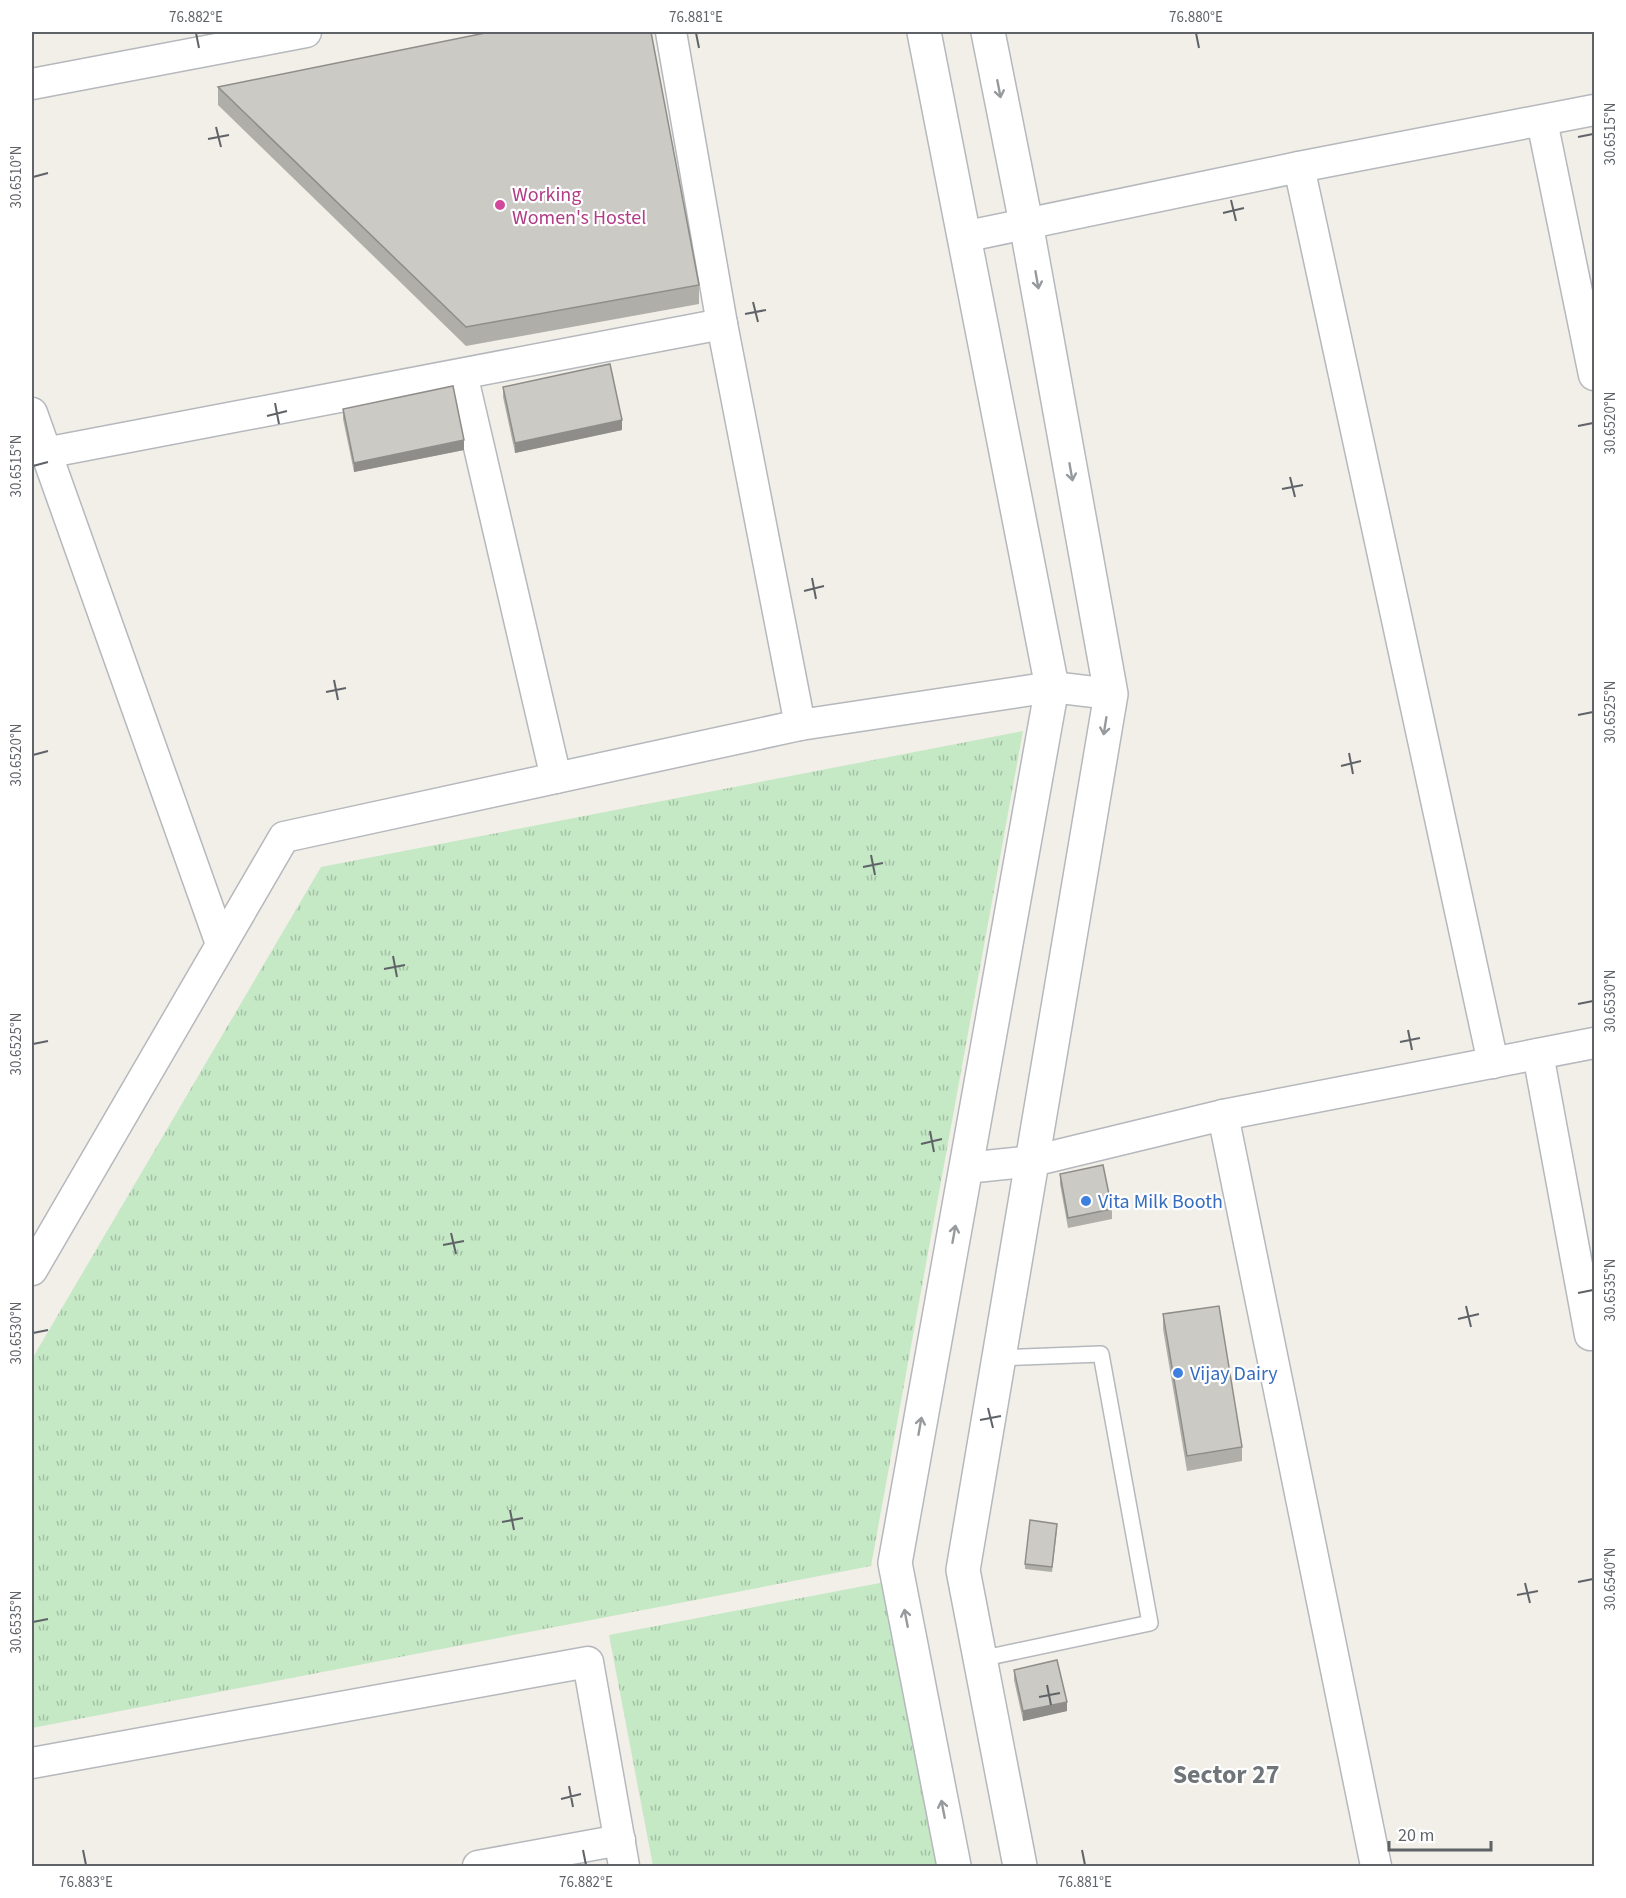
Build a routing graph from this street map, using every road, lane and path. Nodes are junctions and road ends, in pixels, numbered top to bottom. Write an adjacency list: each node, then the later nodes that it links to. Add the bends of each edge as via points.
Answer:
1 (306, 32): 5 (street)
2 (671, 32): 11 (street)
3 (924, 32): 10 (street)
4 (988, 32): 9 (street, one-way to 9)
5 (32, 84)
6 (1594, 110): 7 (street)
7 (1542, 121): 8 (street); 13 (street)
8 (1299, 167): 9 (street); 23 (street)
9 (1026, 223): 10 (street); 17 (street, one-way to 17)
10 (963, 237): 16 (street)
11 (722, 324): 12 (street); 18 (street)
12 (462, 374): 15 (street); 19 (street)
13 (1594, 375)
14 (32, 413): 15 (street)
15 (45, 453): 20 (street)
16 (1052, 687): 17 (street); 18 (street); 26 (street)
17 (1110, 694): 25 (street, one-way to 25)
18 (800, 725): 19 (street)
19 (556, 778): 20 (street, via 284,837)
20 (221, 944): 27 (street)
21 (1594, 1043): 22 (street)
22 (1538, 1054): 23 (street); 28 (street)
23 (1493, 1063): 24 (street)
24 (1223, 1115): 25 (street); 36 (street)
25 (1033, 1161): 26 (street); 29 (street)
26 (966, 1168): 34 (street, one-way to 26, via 895,1563)
27 (32, 1270)
28 (1593, 1341)
29 (1000, 1358): 30 (street, via 963,1570); 30 (lane, via 1101,1354 1150,1623)
30 (980, 1659): 35 (street)
31 (32, 1763): 32 (street, via 588,1662)
32 (622, 1853): 33 (street)
33 (478, 1866)
34 (954, 1866)
35 (1020, 1866)
36 (1376, 1866)

